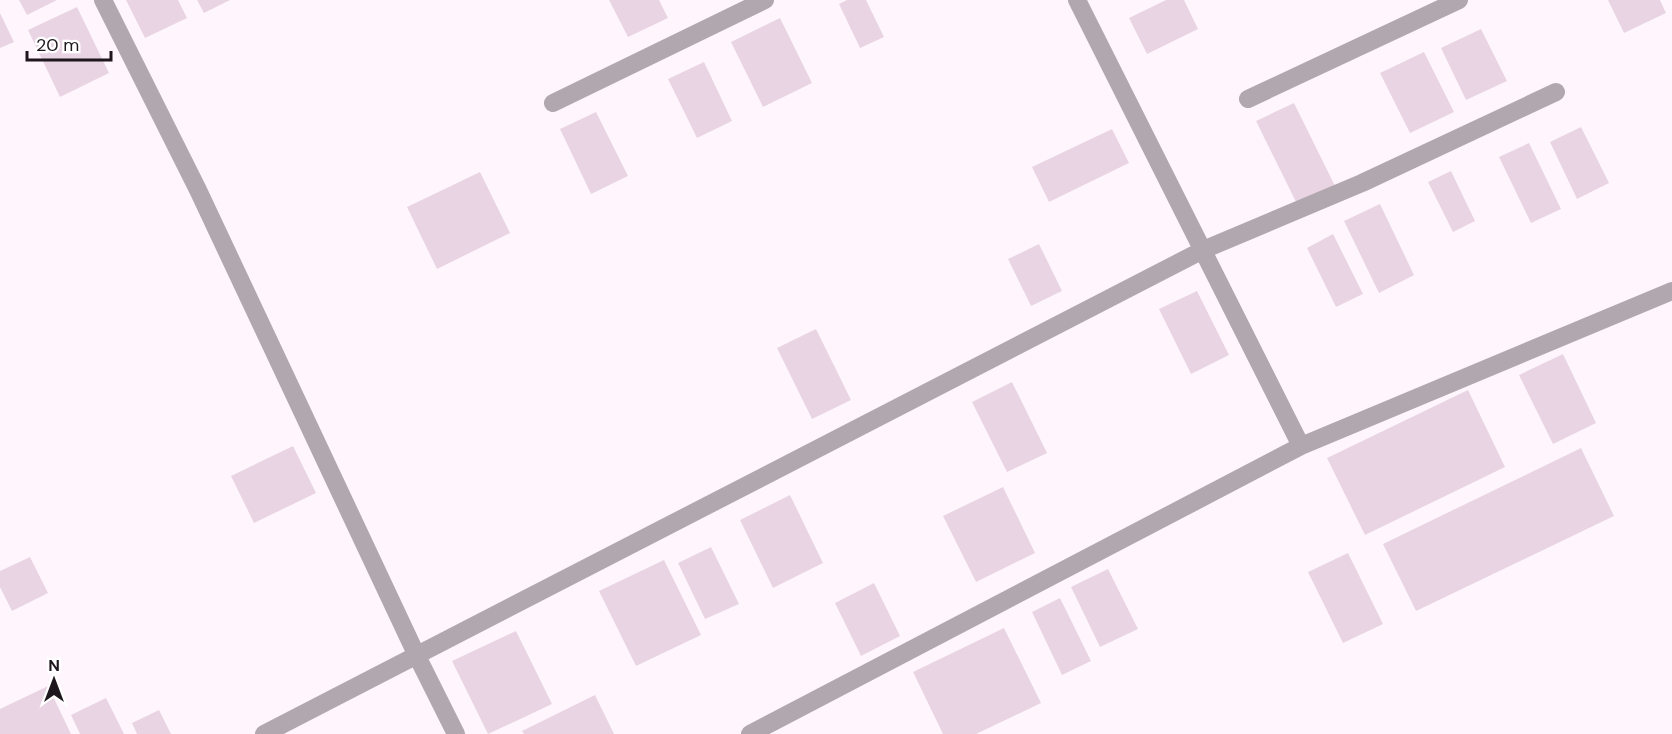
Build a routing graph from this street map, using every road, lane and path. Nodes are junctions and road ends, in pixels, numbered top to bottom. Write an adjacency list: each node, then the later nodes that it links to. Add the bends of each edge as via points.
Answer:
1 (104, 0): 11 (street, via 198,190)
2 (765, 0): 7 (street)
3 (1077, 0): 8 (street)
4 (1459, 0): 6 (street)
5 (1556, 92): 8 (street, via 1362,183)
6 (1248, 99)
7 (553, 103)
8 (1203, 250): 10 (street); 11 (street)
9 (1672, 291): 10 (street)
10 (1300, 446): 14 (street)
11 (417, 657): 12 (street); 13 (street)
12 (264, 734)
13 (456, 734)
14 (750, 734)

